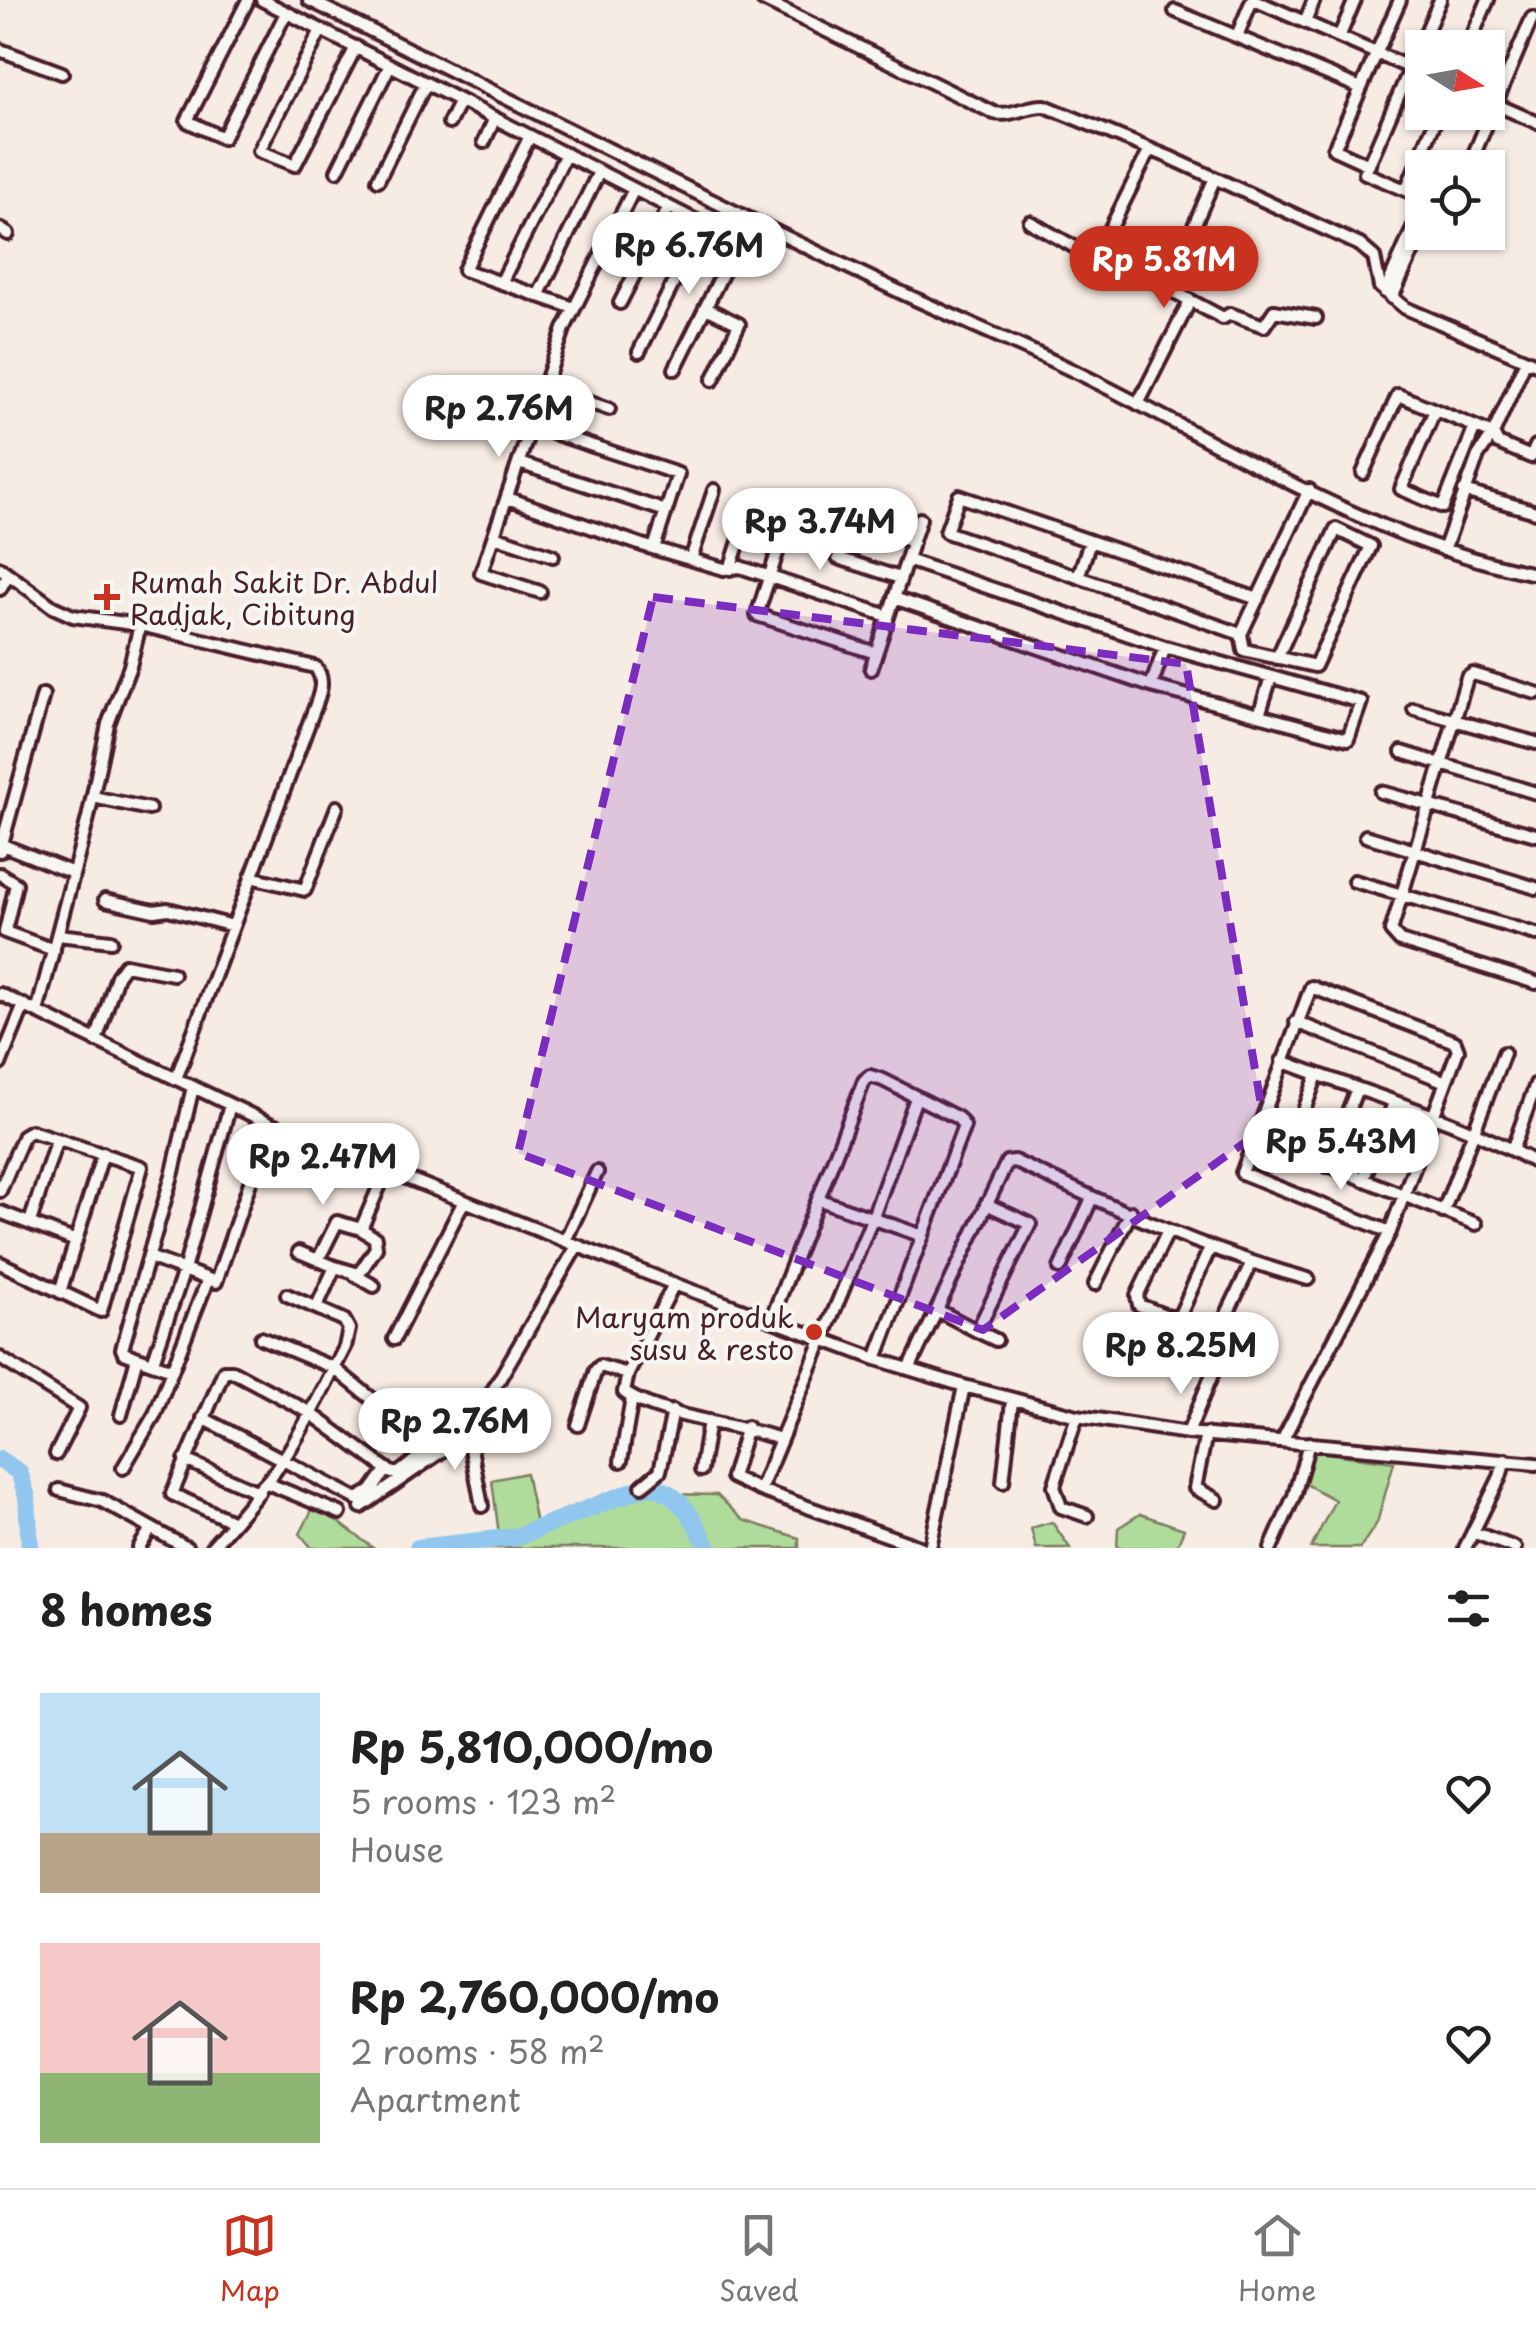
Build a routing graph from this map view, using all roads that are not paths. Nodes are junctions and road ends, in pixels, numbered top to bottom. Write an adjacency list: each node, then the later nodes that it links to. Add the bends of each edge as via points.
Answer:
1 (248, 0): 13 (street, via 188,122 223,138)
2 (262, 0): 13 (street)
3 (309, 0): 68 (street, via 899,291)
4 (763, 0): 38 (street, via 994,113 1045,106)
5 (1253, 0): 11 (street); 19 (street)
6 (1314, 0): 15 (street)
7 (1355, 0): 20 (street)
8 (1400, 0): 23 (street)
9 (1440, 0): 17 (street)
10 (1488, 0): 18 (street)
11 (1270, 3): 15 (street)
12 (1175, 10): 19 (street)
13 (286, 13): 16 (street)
14 (1532, 18): 27 (street)
15 (1305, 22): 20 (street)
16 (321, 30): 21 (street); 21 (street, via 259,151 295,165)
17 (1427, 30)
18 (1475, 30)
19 (1237, 36): 30 (street)
20 (1340, 37): 23 (street)
21 (356, 47): 24 (street)
22 (0, 50): 26 (street)
23 (1377, 53): 25 (street); 30 (street)
24 (390, 65): 29 (street); 41 (street)
25 (1405, 66)
26 (62, 73)
27 (1505, 74)
28 (1405, 80): 40 (street)
29 (426, 83): 31 (street); 43 (street)
30 (1361, 88): 40 (street, via 1334,149)
31 (460, 100): 33 (street); 35 (street)
32 (1505, 109): 34 (street)
33 (495, 118): 36 (street); 37 (street)
34 (1536, 122)
35 (449, 123)
36 (530, 136): 39 (street); 54 (street, via 464,270)
37 (484, 142)
38 (1150, 149): 44 (street); 53 (street)
39 (566, 154): 42 (street); 54 (street)
40 (1368, 165): 46 (street, via 1365,172)
41 (337, 171)
42 (599, 172): 45 (street); 56 (street)
43 (378, 180)
44 (1214, 180): 50 (street); 55 (street, via 1369,250)
45 (634, 189): 47 (street); 59 (street)
46 (1405, 190)
47 (668, 207): 49 (street); 57 (street)
48 (1030, 222): 53 (street)
49 (703, 224): 60 (street, via 738,242); 62 (street)
50 (1187, 242)
51 (1407, 250): 55 (street)
52 (1412, 250): 55 (street)
53 (1096, 258): 58 (street, via 1129,277 1137,272)
54 (501, 283): 56 (street)
55 (1388, 295): 63 (street)
56 (538, 296): 59 (street)
57 (620, 303)
58 (1189, 303): 61 (street, via 1262,326 1274,311); 68 (street)
59 (574, 308): 67 (street)
60 (706, 308): 64 (street); 66 (street, via 739,324)
61 (1316, 318)
62 (639, 352)
63 (1528, 365): 65 (street); 73 (street)
64 (675, 369)
65 (1536, 376)
66 (712, 380)
67 (545, 388): 69 (street); 71 (street)
68 (1141, 398): 78 (street)
69 (609, 409)
70 (1435, 410): 72 (street); 72 (street, via 1401,489 1443,507); 76 (street, via 1398,395)
71 (532, 426): 75 (street); 82 (street, via 678,474)
72 (1475, 428): 73 (street)
73 (1493, 434): 74 (street, via 1498,443); 79 (street)
74 (1534, 454)
75 (520, 462): 80 (street); 82 (street)
76 (1363, 473)
77 (714, 490): 94 (street)
78 (1309, 490): 91 (street); 105 (street)
79 (1464, 491): 83 (street); 91 (street)
80 (507, 498): 86 (street); 90 (street)
81 (752, 502): 96 (street)
82 (666, 511): 90 (street)
83 (1536, 512)
84 (920, 519): 87 (street)
85 (851, 522): 87 (street)
86 (494, 536): 92 (street); 103 (street, via 481,573)
87 (913, 542): 95 (street)
88 (1090, 542): 99 (street); 99 (street, via 959,496 946,532); 105 (street)
89 (780, 544): 100 (street)
90 (654, 548): 94 (street)
91 (1444, 550): 98 (street)
92 (553, 556)
93 (838, 558): 101 (street)
94 (691, 560): 96 (street)
95 (906, 560): 101 (street); 109 (street)
96 (730, 568): 100 (street)
97 (4, 572): 102 (street); 107 (street, via 62,612)
98 (1536, 574)
99 (1078, 576): 108 (street)
100 (769, 577): 106 (street); 110 (street, via 757,615)
101 (900, 578): 104 (street)
102 (0, 589)
103 (540, 592)
104 (894, 598): 106 (street); 114 (street)
105 (1258, 599): 108 (street)
106 (888, 616): 110 (street)
107 (140, 626): 125 (street); 136 (street, via 320,671 318,694)
108 (1241, 634): 111 (street, via 1244,650)
109 (1165, 647): 113 (street); 114 (street)
110 (876, 654): 112 (street)
111 (1277, 658): 111 (street, via 1336,529 1371,546 1315,666)
112 (871, 670)
113 (1271, 677): 118 (street); 118 (street, via 1361,702 1348,740)
114 (1151, 686): 118 (street)
115 (1536, 693): 119 (street, via 1470,674)
116 (42, 694): 129 (street)
117 (1414, 709): 119 (street)
118 (1260, 715)
119 (1456, 719): 120 (street); 122 (street)
120 (1536, 744)
121 (1402, 752): 122 (street)
122 (1441, 764): 124 (street); 126 (street)
123 (1381, 792): 126 (street)
124 (1536, 793)
125 (93, 796): 128 (street); 134 (street)
126 (1429, 803): 131 (street); 133 (street)
127 (337, 808): 136 (street, via 304,890)
128 (149, 809)
129 (4, 829): 132 (street)
130 (1366, 836): 133 (street)
131 (1536, 836)
132 (1, 847): 134 (street)
133 (1414, 851): 138 (street); 139 (street)
134 (74, 872): 143 (street)
135 (0, 874): 145 (street, via 16,884 5,932)
136 (251, 877): 141 (street)
137 (1354, 881): 139 (street)
138 (1536, 888)
139 (1400, 895): 142 (street); 147 (street, via 1390,931 1395,938)
140 (105, 900): 141 (street)
141 (233, 926): 157 (street)
142 (1536, 934)
143 (58, 935): 144 (street); 145 (street)
144 (111, 942)
145 (54, 950): 150 (street)
146 (173, 974): 152 (street, via 125,965)
147 (1536, 983)
148 (0, 994): 149 (street)
149 (24, 1006): 150 (street); 155 (street)
150 (37, 1012): 152 (street)
151 (1296, 1022): 154 (street); 158 (street); 158 (street, via 1314,988 1455,1042)
152 (96, 1041): 157 (street)
153 (1504, 1053): 167 (street)
154 (1282, 1061): 156 (street); 168 (street)
155 (0, 1064)
156 (1317, 1074): 161 (street); 171 (street)
157 (176, 1078): 160 (street)
158 (1446, 1082): 165 (street)
159 (1536, 1084): 170 (street)
160 (193, 1087): 164 (street); 200 (street)
161 (1356, 1090): 163 (street); 174 (street)
162 (916, 1098): 182 (street, via 868,1078); 188 (street); 194 (street, via 964,1126)
163 (1394, 1103): 165 (street); 178 (street)
164 (230, 1105): 166 (street); 206 (street)
165 (1433, 1117): 167 (street); 180 (street)
166 (270, 1124): 176 (street); 208 (street, via 216,1282)
167 (1476, 1132): 170 (street); 187 (street)
168 (1255, 1136): 171 (street); 193 (street, via 1242,1172)
169 (57, 1139): 172 (street); 175 (street, via 27,1132); 189 (street)
170 (1513, 1148): 173 (street)
171 (1289, 1150): 174 (street)
172 (103, 1153): 196 (street); 213 (street, via 139,1164 142,1172 103,1306 98,1311)
173 (1536, 1162)
174 (1327, 1166): 178 (street)
175 (4, 1170): 179 (street)
176 (386, 1171): 183 (street); 191 (street)
177 (597, 1172): 195 (street)
178 (1364, 1180): 180 (street)
179 (0, 1191)
180 (1404, 1194): 187 (street); 193 (street)
181 (1092, 1198): 184 (street, via 1014,1161 1004,1164); 186 (street); 205 (street)
182 (820, 1200): 188 (street); 217 (street)
183 (464, 1201): 195 (street); 221 (street)
184 (986, 1204): 216 (street); 218 (street, via 1030,1226)
185 (0, 1212): 189 (street)
186 (1131, 1212): 192 (street); 211 (street)
187 (1443, 1212): 190 (street)
188 (872, 1218): 194 (street); 222 (street)
189 (30, 1222): 196 (street)
190 (1476, 1224)
191 (361, 1229): 201 (street, via 337,1222); 207 (street, via 376,1248)
192 (1168, 1231): 198 (street); 198 (street, via 1137,1296 1139,1305 1180,1315)
193 (1390, 1232): 249 (street)
194 (923, 1236): 227 (street)
195 (565, 1240): 197 (street)
196 (76, 1241): 213 (street)
197 (576, 1246): 210 (street); 244 (street)
198 (1210, 1248): 203 (street)
199 (298, 1252): 201 (street)
200 (149, 1257): 206 (street); 226 (street, via 122,1349)
201 (318, 1260): 204 (street)
202 (0, 1264): 213 (street)
203 (1251, 1264): 209 (street); 219 (street)
204 (335, 1267): 207 (street); 215 (street)
205 (1060, 1268)
206 (184, 1270): 208 (street); 228 (street)
207 (354, 1274): 212 (street)
208 (208, 1279): 231 (street)
209 (1308, 1279)
210 (674, 1284): 217 (street); 232 (street)
211 (1095, 1284)
212 (374, 1286)
213 (60, 1292)
214 (287, 1294): 215 (street)
215 (317, 1306): 229 (street, via 348,1324)
216 (937, 1310): 218 (street); 230 (street)
217 (772, 1320): 222 (street)
218 (977, 1331): 223 (street)
219 (1218, 1332)
220 (261, 1338): 229 (street)
221 (394, 1339)
222 (824, 1339): 227 (street); 248 (street)
223 (996, 1340)
224 (1198, 1354): 246 (street, via 1213,1372)
225 (0, 1358): 251 (street, via 79,1408)
226 (137, 1358): 228 (street); 238 (street)
227 (876, 1358): 230 (street)
228 (153, 1362): 231 (street)
229 (334, 1368): 237 (street); 258 (street, via 427,1446 427,1453 398,1473)
230 (909, 1369): 233 (street)
231 (172, 1370): 257 (street, via 156,1414)
232 (628, 1374): 234 (street, via 624,1392); 242 (street, via 600,1366)
233 (964, 1386): 235 (street); 273 (street)
234 (632, 1398): 236 (street); 255 (street)
235 (1012, 1401): 239 (street); 260 (street)
236 (672, 1411): 241 (street); 261 (street, via 660,1471)
237 (309, 1412): 240 (street, via 230,1370 221,1374); 252 (street); 258 (street)
238 (121, 1415)
239 (1077, 1416): 246 (street); 269 (street, via 1054,1486 1061,1507)
240 (203, 1418): 252 (street); 253 (street)
241 (709, 1420): 245 (street); 259 (street)
242 (578, 1424)
243 (540, 1426): 244 (street)
244 (471, 1428): 266 (street); 267 (street)
245 (748, 1428): 248 (street); 264 (street, via 732,1478)
246 (1188, 1433): 247 (street)
247 (1206, 1434): 249 (street); 265 (street, via 1196,1490)
248 (780, 1439): 264 (street)
249 (1282, 1441): 250 (street)
250 (1309, 1443): 254 (street); 277 (street)
251 (56, 1454)
252 (282, 1459): 258 (street, via 357,1499); 262 (street)
253 (185, 1460): 262 (street); 270 (street, via 173,1496)
254 (1505, 1460): 256 (street); 272 (street)
255 (621, 1461)
256 (1536, 1464)
257 (123, 1468)
258 (388, 1469)
259 (701, 1470)
260 (1003, 1482)
261 (642, 1486)
262 (264, 1487): 268 (street); 270 (street)
263 (59, 1490): 271 (street, via 102,1501)
264 (760, 1490): 273 (street)
265 (1217, 1500)
266 (482, 1506)
267 (361, 1507)
268 (340, 1513)
269 (1086, 1516)
270 (234, 1522): 276 (street)
271 (150, 1530): 274 (street); 275 (street)
272 (1473, 1532): 278 (street); 279 (street)
273 (919, 1547)
274 (139, 1548)
275 (187, 1548)
276 (210, 1548)
277 (1271, 1548)
278 (1464, 1548)
279 (1515, 1548)

